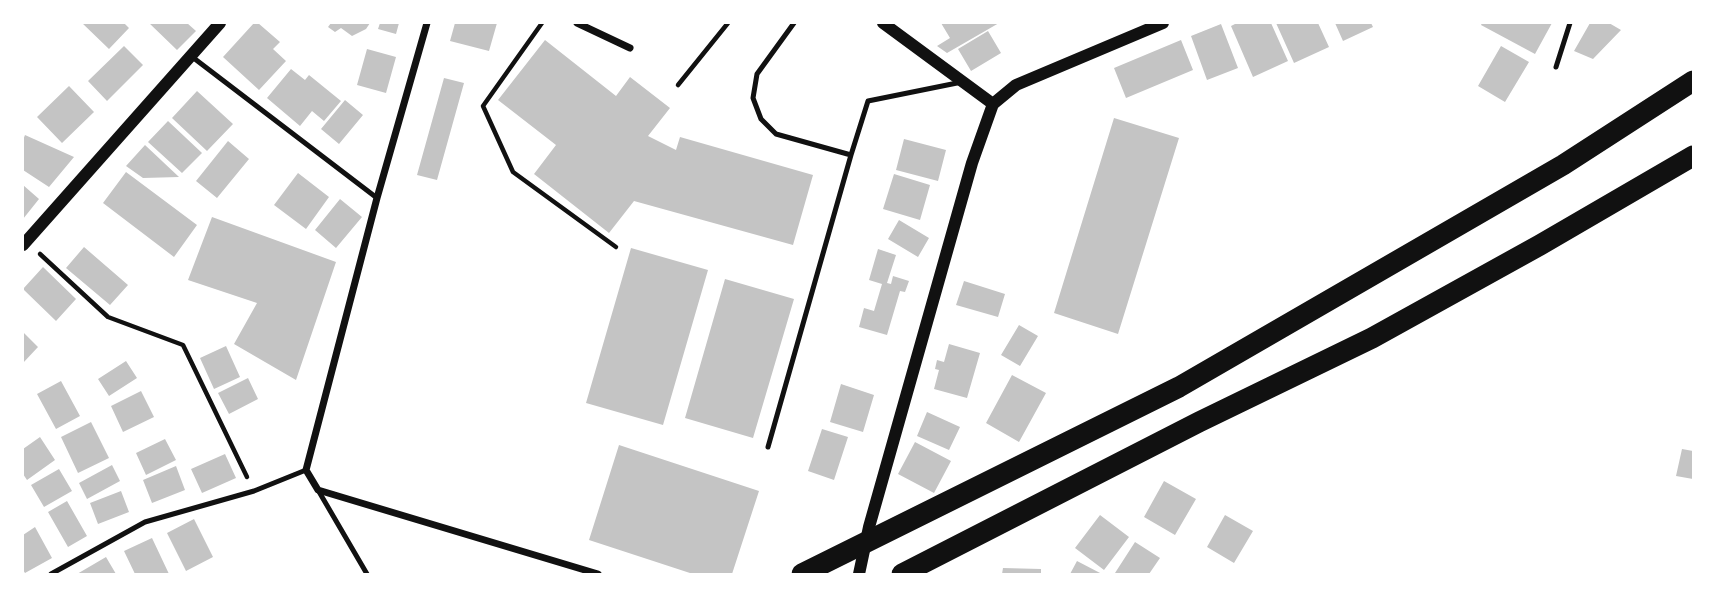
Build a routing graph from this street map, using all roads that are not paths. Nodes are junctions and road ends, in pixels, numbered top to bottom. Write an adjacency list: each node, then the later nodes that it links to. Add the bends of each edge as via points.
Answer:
1 (220, 23): 9 (street)
2 (427, 23): 16 (street)
3 (577, 23): 8 (street)
4 (794, 23): 14 (lane, via 757,74 753,99 761,119 776,134)
5 (884, 23): 12 (street)
6 (1163, 23): 13 (street, via 1016,85)
7 (1570, 23): 10 (lane)
8 (630, 48)
9 (191, 56): 16 (lane); 17 (street)
10 (1556, 67)
11 (1693, 81): 26 (highway, via 1563,165 1179,387)
12 (963, 82): 13 (street); 14 (lane, via 868,101)
13 (993, 104): 27 (street, via 972,163)
14 (850, 155): 18 (lane)
15 (1693, 156): 28 (highway, via 1372,338)
16 (377, 198): 19 (street)
17 (24, 244)
18 (768, 447)
19 (306, 470): 20 (street); 21 (lane, via 254,491 145,522)
20 (318, 490): 24 (lane); 25 (street)
21 (64, 566): 22 (lane); 23 (lane)
22 (51, 574)
23 (69, 574)
24 (368, 574)
25 (598, 574)
26 (802, 574)
27 (859, 574)
28 (902, 574)

